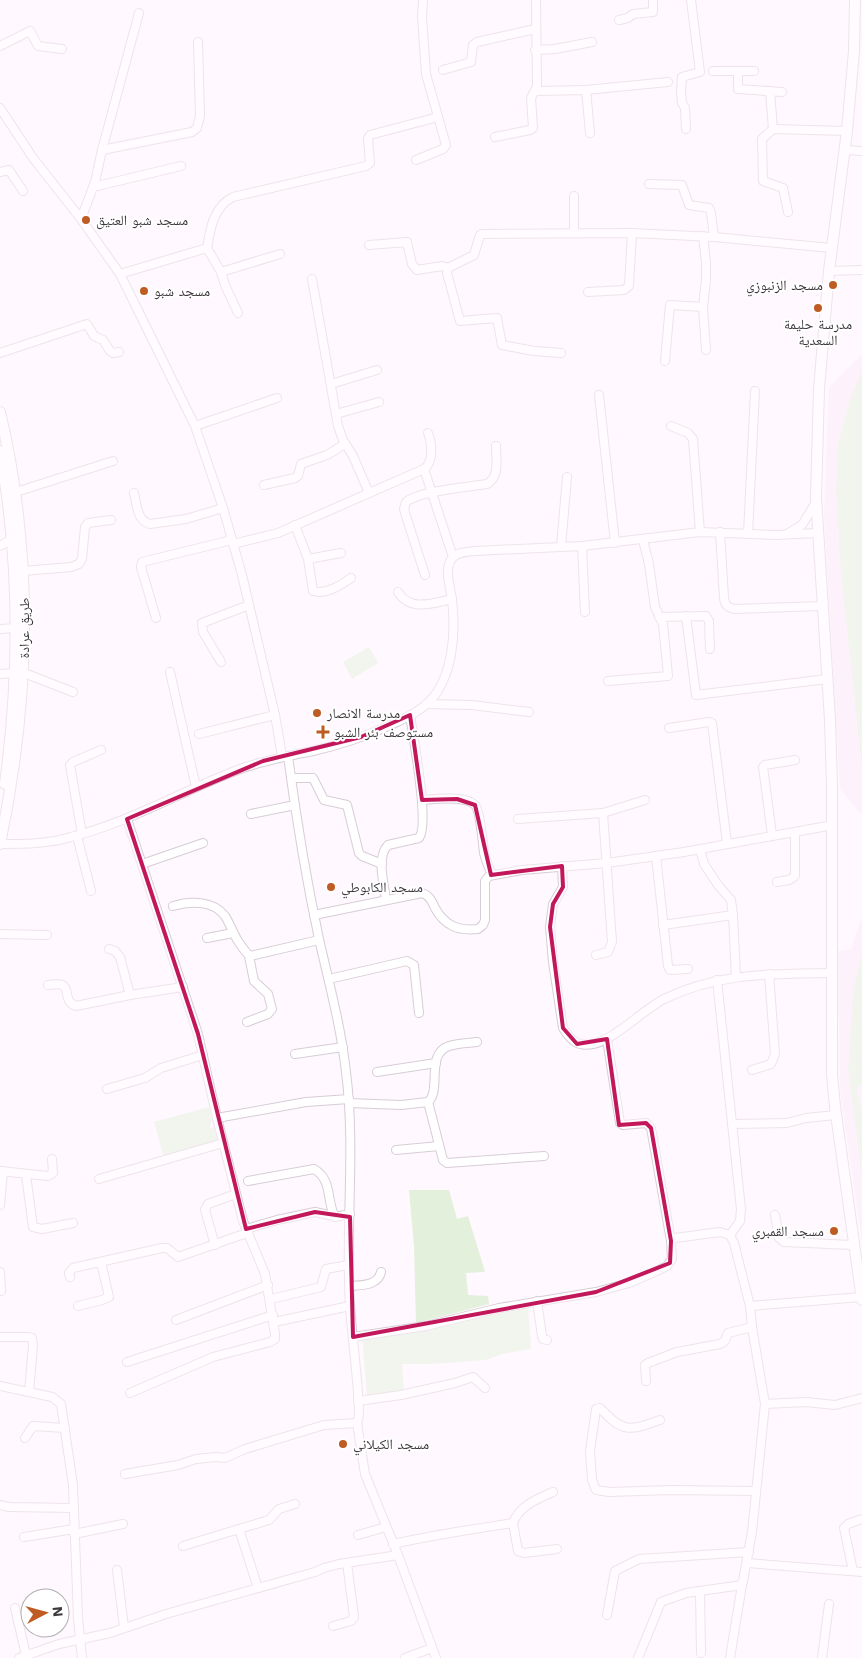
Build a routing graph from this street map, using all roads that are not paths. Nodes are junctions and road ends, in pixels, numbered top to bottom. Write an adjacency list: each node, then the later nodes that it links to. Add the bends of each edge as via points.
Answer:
1 (423, 0): 25 (street, via 426,74)
2 (536, 0): 8 (street)
3 (653, 0): 7 (street, via 653,12 633,14)
4 (691, 0): 26 (street, via 700,72 682,77)
5 (855, 0): 14 (main road)
6 (139, 13): 31 (street)
7 (619, 20)
8 (535, 29): 13 (street); 15 (street, via 477,42 473,45 471,62)
9 (198, 42): 31 (street, via 200,116 197,128 192,132)
10 (592, 42): 13 (street)
11 (0, 46): 12 (street, via 30,31 38,46)
12 (62, 49)
13 (535, 50): 21 (street)
14 (858, 52): 28 (main road)
15 (443, 70)
16 (713, 71): 18 (street)
17 (754, 71): 18 (street)
18 (738, 72): 22 (street, via 738,89)
19 (668, 82): 20 (street)
20 (586, 90): 21 (street); 29 (street)
21 (536, 91): 30 (street, via 532,98 532,129)
22 (770, 91): 23 (street); 27 (street)
23 (782, 92)
24 (0, 108): 42 (street, via 33,158)
25 (438, 118): 34 (street, via 446,147); 48 (street, via 370,136 370,163 366,166 228,199 212,222)
26 (686, 129)
27 (773, 129): 28 (street); 41 (street, via 762,139 763,181 783,188)
28 (847, 131): 32 (main road)
29 (590, 133)
30 (495, 137)
31 (102, 150): 38 (street)
32 (845, 150): 33 (street); 49 (main road)
33 (862, 151)
34 (416, 160)
35 (181, 166): 38 (street)
36 (0, 172): 39 (street, via 9,170)
37 (649, 184): 46 (street, via 682,185 689,205 709,208)
38 (93, 188): 42 (street)
39 (23, 191)
40 (574, 196): 43 (street)
41 (788, 212)
42 (81, 219): 55 (street)
43 (574, 233): 44 (street); 51 (street, via 482,234 474,255)
44 (632, 234): 45 (street); 57 (street, via 629,286 624,290)
45 (703, 236): 46 (street); 58 (street, via 706,280)
46 (714, 237): 49 (street)
47 (369, 245): 51 (street, via 405,242 417,270)
48 (207, 248): 54 (street); 55 (street)
49 (831, 248): 53 (main road)
50 (280, 254): 54 (street)
51 (448, 268): 63 (street, via 460,321 497,318 502,345)
52 (862, 270): 53 (street)
53 (829, 271): 87 (main road, via 819,389)
54 (221, 272): 59 (street)
55 (120, 274): 73 (street)
56 (312, 278): 66 (street)
57 (588, 292)
58 (703, 307): 60 (street); 64 (street, via 670,305)
59 (238, 313)
60 (706, 350)
61 (119, 352): 62 (street, via 110,351 86,324)
62 (0, 353)
63 (561, 353)
64 (665, 361)
65 (377, 370): 66 (street)
66 (331, 384): 72 (street)
67 (755, 391): 94 (street)
68 (599, 395): 99 (street)
69 (277, 398): 73 (street)
70 (379, 402): 72 (street)
71 (0, 412): 83 (main road, طريق عرادة)
72 (336, 414): 76 (street)
73 (195, 426): 88 (street)
74 (671, 426): 91 (street, via 688,433 693,439)
75 (428, 433): 80 (street, via 431,447 428,467)
76 (345, 444): 82 (street, via 327,456 301,464 296,478); 84 (street)
77 (496, 446): 85 (street, via 496,473 491,482)
78 (0, 452): 96 (main road, طريق عرادة)
79 (113, 460): 83 (street)
80 (424, 469): 84 (street); 85 (street)
81 (567, 477): 102 (street)
82 (264, 485)
83 (16, 492): 106 (main road, طريق عرادة)
84 (369, 493): 90 (street)
85 (432, 493): 104 (street); 107 (street, via 409,499 404,509)
86 (134, 494): 88 (street, via 140,517 150,524 186,519)
87 (816, 502): 93 (main road); 95 (street, via 802,525)
88 (223, 508): 98 (street)
89 (111, 520): 106 (street, via 88,523 79,564)
90 (295, 525): 98 (street); 105 (street)
91 (700, 532): 92 (street); 97 (street)
92 (720, 532): 94 (street); 112 (street, via 724,598 728,607)
93 (817, 533): 95 (street); 112 (main road)
94 (748, 534): 95 (street)
95 (786, 535)
96 (12, 539): 100 (street); 117 (main road, طريق عرادة)
97 (642, 540): 99 (street); 116 (street)
98 (233, 542): 111 (street); 115 (street, via 142,562 140,567)
99 (615, 543): 101 (street)
100 (0, 546)
101 (582, 546): 102 (street); 113 (street)
102 (561, 547): 104 (street, via 475,551)
103 (341, 553): 105 (street)
104 (453, 557): 110 (street, via 448,570)
105 (308, 559): 108 (street, via 315,592 336,587)
106 (23, 571): 122 (main road, طريق عرادة, via 25,614)
107 (425, 575)
108 (351, 578)
109 (398, 592): 110 (street, via 406,602 414,604)
110 (452, 599): 127 (street, via 454,628 449,662 438,690)
111 (249, 605): 120 (street, via 202,623 203,632); 129 (street)
112 (822, 606): 124 (main road)
113 (585, 612)
114 (686, 616): 116 (street); 119 (street, via 708,618); 124 (street, via 696,695)
115 (156, 618)
116 (660, 618): 125 (street, via 668,676)
117 (16, 628): 118 (street); 122 (main road, طريق عرادة)
118 (0, 629)
119 (710, 649)
120 (221, 662)
121 (170, 672): 137 (street)
122 (20, 673): 123 (street); 126 (street); 142 (main road, طريق عرادة); 152 (main road, طريق عرادة, via 13,781)
123 (0, 674)
124 (827, 679): 146 (main road)
125 (608, 682)
126 (73, 692)
127 (426, 704): 128 (street); 130 (street)
128 (529, 712)
129 (275, 715): 132 (street); 134 (street)
130 (410, 715): 134 (street, via 361,738); 138 (street)
131 (669, 728): 151 (street, via 704,722 712,724)
132 (199, 734)
133 (101, 750): 148 (street, via 71,763)
134 (286, 756): 136 (street); 137 (street, via 242,768)
135 (795, 760): 149 (street, via 764,767)
136 (291, 778): 140 (street); 157 (street, via 313,778 324,800 347,805 359,853)
137 (196, 787): 144 (street)
138 (422, 800): 157 (street, via 422,835 388,845 382,854); 159 (street, via 457,799 475,805)
139 (645, 800): 141 (street)
140 (295, 805): 143 (street); 164 (street)
141 (602, 812): 145 (street); 155 (street)
142 (0, 814)
143 (252, 814)
144 (127, 819): 148 (street); 156 (street)
145 (518, 819)
146 (833, 825): 147 (street); 176 (main road)
147 (795, 832): 149 (street); 160 (street, via 794,876)
148 (79, 835): 152 (street, via 47,842); 161 (street)
149 (772, 835): 151 (street)
150 (203, 843): 156 (street)
151 (727, 843): 153 (street)
152 (0, 844)
153 (700, 849): 154 (street); 165 (street, via 704,864 731,900)
154 (656, 856): 155 (street); 166 (street)
155 (607, 863): 158 (street); 173 (street, via 611,947 608,952)
156 (142, 864): 182 (street)
157 (382, 864): 162 (street)
158 (562, 866): 159 (street); 186 (street, via 563,887 553,904 550,927 563,1028 577,1044 594,1044)
159 (492, 875): 162 (street, via 486,878 485,920 478,929 447,924 425,893)
160 (777, 882)
161 (91, 891)
162 (386, 900): 164 (street)
163 (173, 906): 167 (street, via 200,903 216,908)
164 (314, 915): 171 (street)
165 (733, 915): 166 (street); 178 (street)
166 (663, 925): 175 (street, via 669,970)
167 (233, 933): 170 (street); 174 (street)
168 (0, 934): 169 (street)
169 (47, 936)
170 (206, 938)
171 (319, 940): 174 (street); 179 (street)
172 (109, 950): 183 (street, via 120,957)
173 (596, 955)
174 (249, 956): 185 (street, via 254,982 268,994 272,1009 268,1014)
175 (688, 969)
176 (833, 973): 177 (street); 197 (main road, via 832,1074)
177 (769, 974): 178 (street); 192 (street, via 775,1054 771,1064)
178 (736, 977): 180 (street)
179 (329, 979): 184 (street, via 407,960 414,965); 188 (street)
180 (717, 980): 186 (street, via 664,1000); 199 (street)
181 (48, 985): 183 (street, via 63,985 69,1001 76,1006)
182 (183, 987): 183 (street); 190 (street)
183 (130, 995)
184 (419, 1013)
185 (247, 1022)
186 (607, 1039): 217 (street, via 620,1123 646,1123 651,1128)
187 (477, 1042): 191 (street, via 449,1046)
188 (343, 1047): 189 (street); 195 (street)
189 (295, 1054)
190 (203, 1055): 194 (street, via 161,1068 145,1078); 198 (street)
191 (436, 1063): 193 (street); 196 (street, via 432,1097)
192 (752, 1070)
193 (377, 1072)
194 (106, 1088)
195 (349, 1101): 196 (street, via 401,1106); 198 (street, via 299,1103); 211 (street)
196 (428, 1102): 201 (street)
197 (836, 1115): 199 (street, via 787,1123); 219 (main road)
198 (217, 1118): 200 (street)
199 (732, 1124): 216 (street, via 741,1209 740,1221)
200 (223, 1143): 207 (street); 209 (street)
201 (439, 1146): 202 (street); 203 (street, via 443,1160 449,1164)
202 (396, 1150)
203 (544, 1156)
204 (52, 1158): 206 (street, via 54,1170 51,1175)
205 (1, 1171): 206 (street); 210 (street)
206 (26, 1175): 214 (street, via 33,1228)
207 (99, 1179)
208 (248, 1181): 213 (street, via 314,1169 327,1183)
209 (236, 1194): 215 (street); 218 (street, via 206,1207)
210 (0, 1205)
211 (350, 1214): 213 (street); 221 (street)
212 (775, 1215): 219 (street, via 779,1238 784,1242)
213 (334, 1216): 215 (street, via 315,1212)
214 (73, 1223)
215 (246, 1231): 218 (street); 225 (street)
216 (730, 1235): 217 (street, via 720,1232 686,1235); 233 (street)
217 (671, 1241): 230 (street, via 672,1259 667,1266 629,1283 596,1292)
218 (215, 1245): 220 (street, via 178,1257 162,1248)
219 (853, 1245): 229 (main road)
220 (101, 1262): 224 (street, via 73,1268); 231 (street, via 109,1297)
221 (348, 1265): 226 (street); 228 (street, via 326,1268 321,1287)
222 (0, 1272): 227 (street)
223 (381, 1272): 226 (street, via 374,1282)
224 (70, 1277)
225 (268, 1285): 228 (street); 235 (street)
226 (350, 1286): 232 (street)
227 (1, 1291)
228 (271, 1299): 234 (street)
229 (862, 1299): 233 (street)
230 (537, 1301): 238 (street, via 426,1326); 239 (street, via 542,1336)
231 (78, 1306)
232 (350, 1306): 234 (street); 238 (street)
233 (750, 1306): 236 (street)
234 (274, 1319): 240 (street); 245 (street, via 275,1337 272,1341 213,1357)
235 (176, 1320)
236 (752, 1327): 241 (street, via 728,1333 720,1344 677,1352 646,1363); 248 (street)
237 (0, 1337): 244 (street, via 32,1338)
238 (353, 1337): 247 (street)
239 (548, 1340)
240 (127, 1362)
241 (646, 1381)
242 (0, 1386): 244 (street)
243 (485, 1388): 247 (street, via 473,1377 401,1395)
244 (29, 1392): 251 (street, via 58,1400)
245 (130, 1393)
246 (862, 1398): 248 (street, via 835,1406 806,1402)
247 (358, 1401): 250 (street)
248 (765, 1404): 254 (street)
249 (660, 1420): 254 (street, via 628,1428 617,1424 600,1408 596,1409 590,1451 596,1490)
250 (357, 1423): 253 (street, via 324,1425 225,1458 196,1459); 262 (street, via 365,1474)
251 (66, 1428): 252 (street, via 33,1426); 258 (street)
252 (25, 1438)
253 (125, 1474)
254 (756, 1491): 270 (street)
255 (553, 1492): 260 (street, via 526,1505)
256 (295, 1504): 263 (street, via 279,1509 269,1520)
257 (0, 1505): 258 (street)
258 (74, 1508): 264 (street)
259 (862, 1519): 275 (street, via 844,1528)
260 (513, 1523): 267 (street); 269 (street, via 518,1551)
261 (123, 1524): 264 (street)
262 (386, 1527): 265 (street); 267 (street)
263 (239, 1529): 268 (street); 278 (street)
264 (74, 1532): 266 (street); 285 (street)
265 (358, 1534)
266 (24, 1537)
267 (393, 1544): 271 (street)
268 (183, 1546)
269 (557, 1549)
270 (749, 1552): 273 (street); 282 (street, via 636,1560 615,1571)
271 (398, 1555): 272 (street); 286 (street)
272 (347, 1562): 278 (street); 283 (street, via 354,1617)
273 (746, 1562): 275 (street); 277 (street)
274 (117, 1570): 284 (street)
275 (853, 1571): 276 (street)
276 (862, 1572)
277 (742, 1586): 279 (street); 293 (street)
278 (258, 1588): 284 (street)
279 (700, 1591): 287 (street); 292 (street, via 661,1602)
280 (829, 1604): 294 (street)
281 (15, 1608): 288 (street)
282 (607, 1615)
283 (334, 1626)
284 (124, 1627): 285 (street)
285 (80, 1639): 288 (street); 289 (street)
286 (432, 1648): 290 (street); 291 (street)
287 (701, 1653)
288 (23, 1656)
289 (82, 1658)
290 (404, 1658)
291 (436, 1658)
292 (638, 1658)
293 (730, 1658)
294 (822, 1658)

